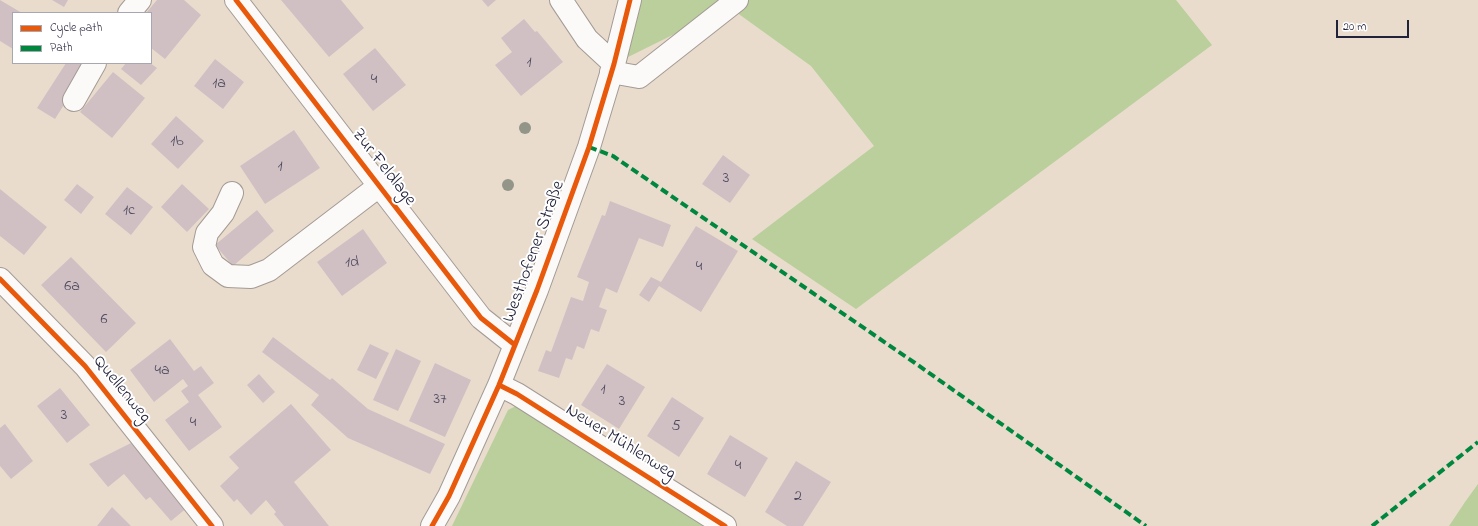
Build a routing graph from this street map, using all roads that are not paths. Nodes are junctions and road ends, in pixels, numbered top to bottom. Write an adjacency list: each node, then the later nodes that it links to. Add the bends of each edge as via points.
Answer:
1 (140, 0): 6 (street)
2 (236, 0): 10 (street, Zur Feldlage)
3 (561, 0): 8 (street, via 587,39)
4 (630, 0): 8 (street, Westhofener Straße)
5 (737, 0): 8 (street, via 638,77)
6 (130, 12)
7 (94, 64): 9 (street)
8 (612, 68): 13 (street, Westhofener Straße, via 589,147)
9 (74, 100)
10 (379, 186): 11 (street, Zur Feldlage, via 269,270 251,277 228,276 213,265 204,247 207,233 223,213); 13 (street, Zur Feldlage, via 481,318)
11 (232, 193)
12 (0, 278): 15 (street, Quellenweg, via 85,366)
13 (515, 345): 14 (street, Westhofener Straße)
14 (499, 385): 16 (street, Westhofener Straße, via 449,496); 17 (street, Neuer Mühlenweg)
15 (212, 526)
16 (432, 526)
17 (725, 526)

